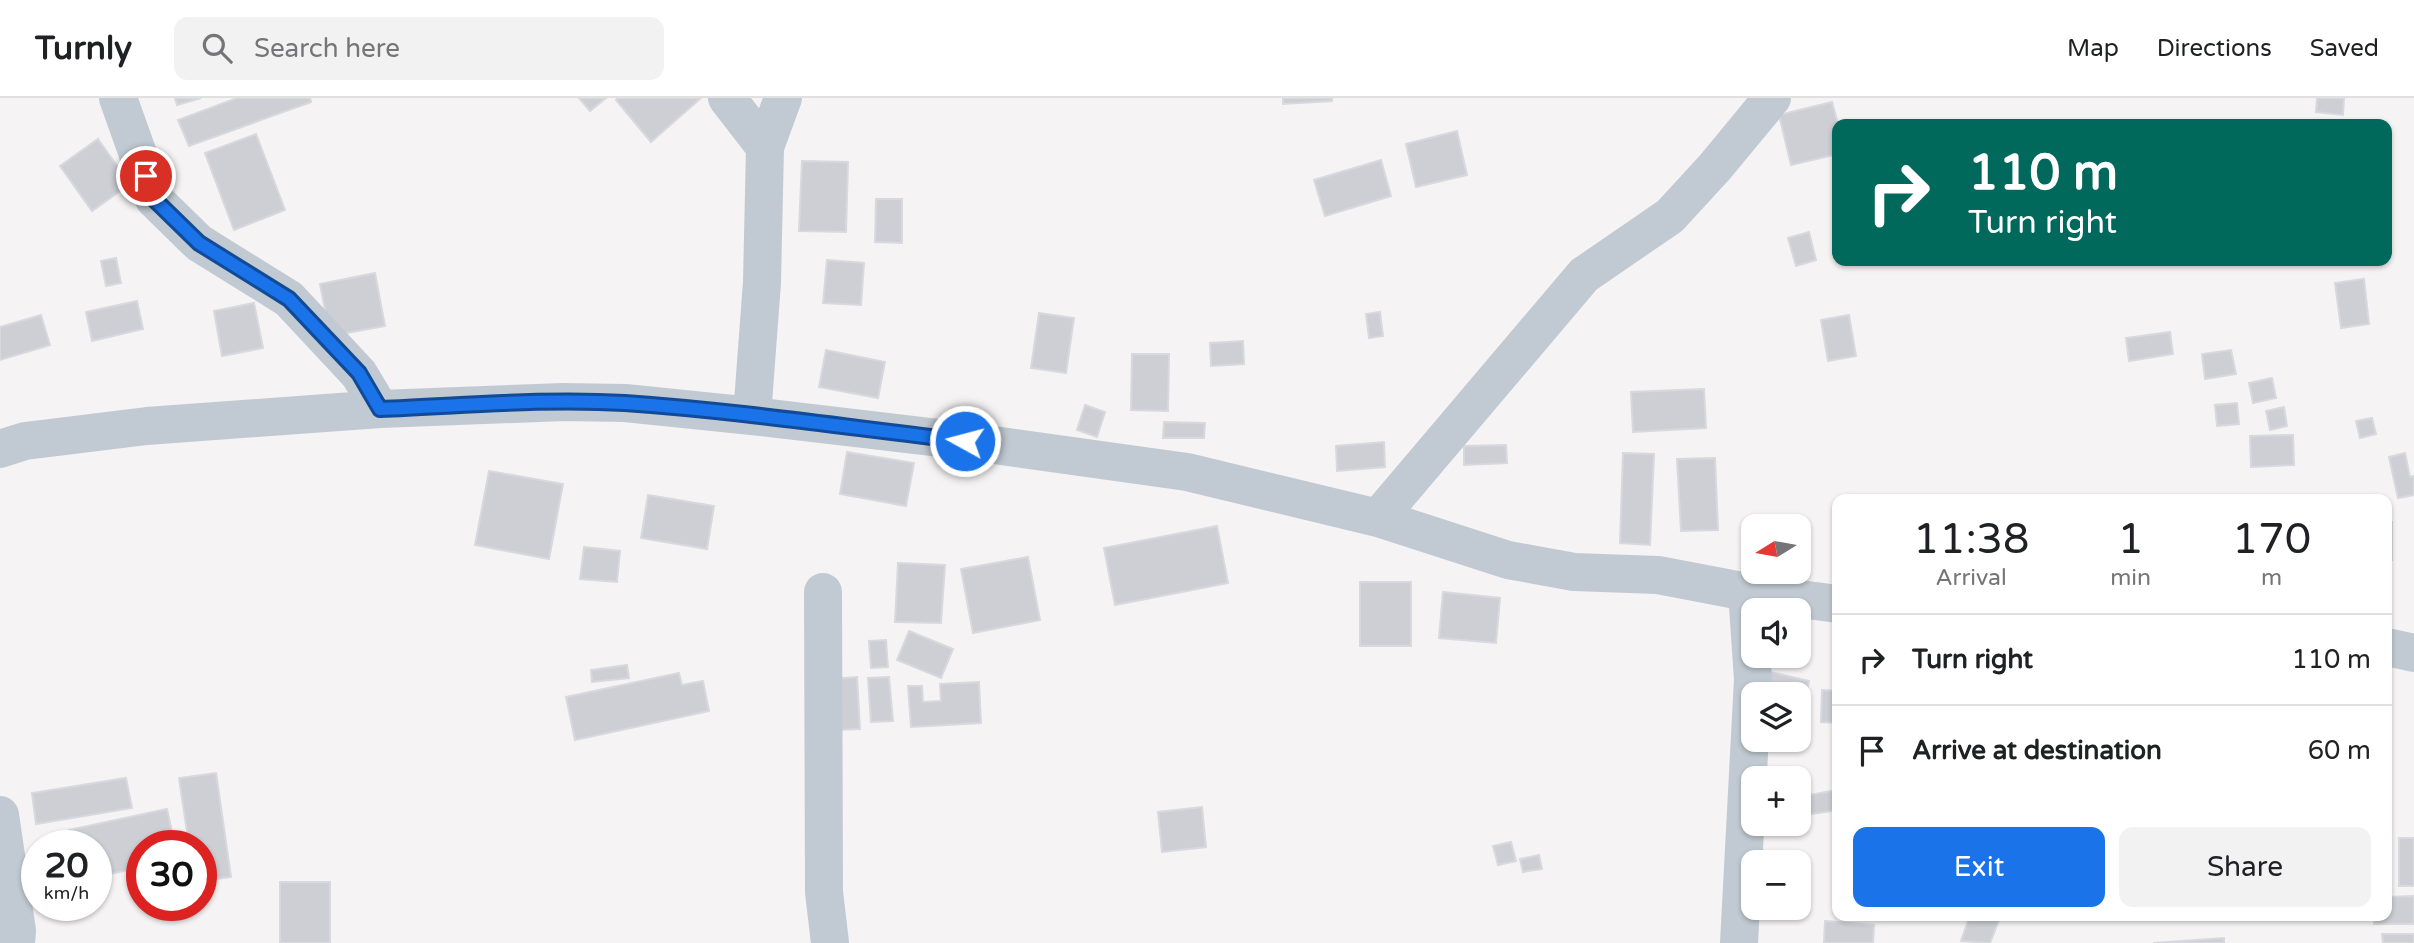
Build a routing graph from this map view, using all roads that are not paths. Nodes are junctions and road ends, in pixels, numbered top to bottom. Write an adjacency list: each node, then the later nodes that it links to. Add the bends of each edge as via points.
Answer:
1 (118, 98): 6 (street, via 155,200 199,243 289,299 359,373)
2 (727, 98): 5 (street)
3 (783, 98): 5 (street)
4 (1772, 98): 9 (street, via 1670,216 1584,275)
5 (765, 147): 7 (street, via 762,282)
6 (380, 409): 7 (street, via 564,402); 8 (street, via 147,426 25,441)
7 (752, 415): 9 (street, via 1187,472)
8 (0, 449)
9 (1378, 518): 11 (street, via 1508,560 1574,572 1658,575)
10 (823, 592): 17 (street, via 824,891)
11 (1748, 592): 12 (street); 18 (street, via 1753,679)
12 (1832, 603)
13 (2392, 648): 14 (street)
14 (2414, 653)
15 (0, 815): 16 (street)
16 (16, 943)
17 (831, 943)
18 (1739, 943)

